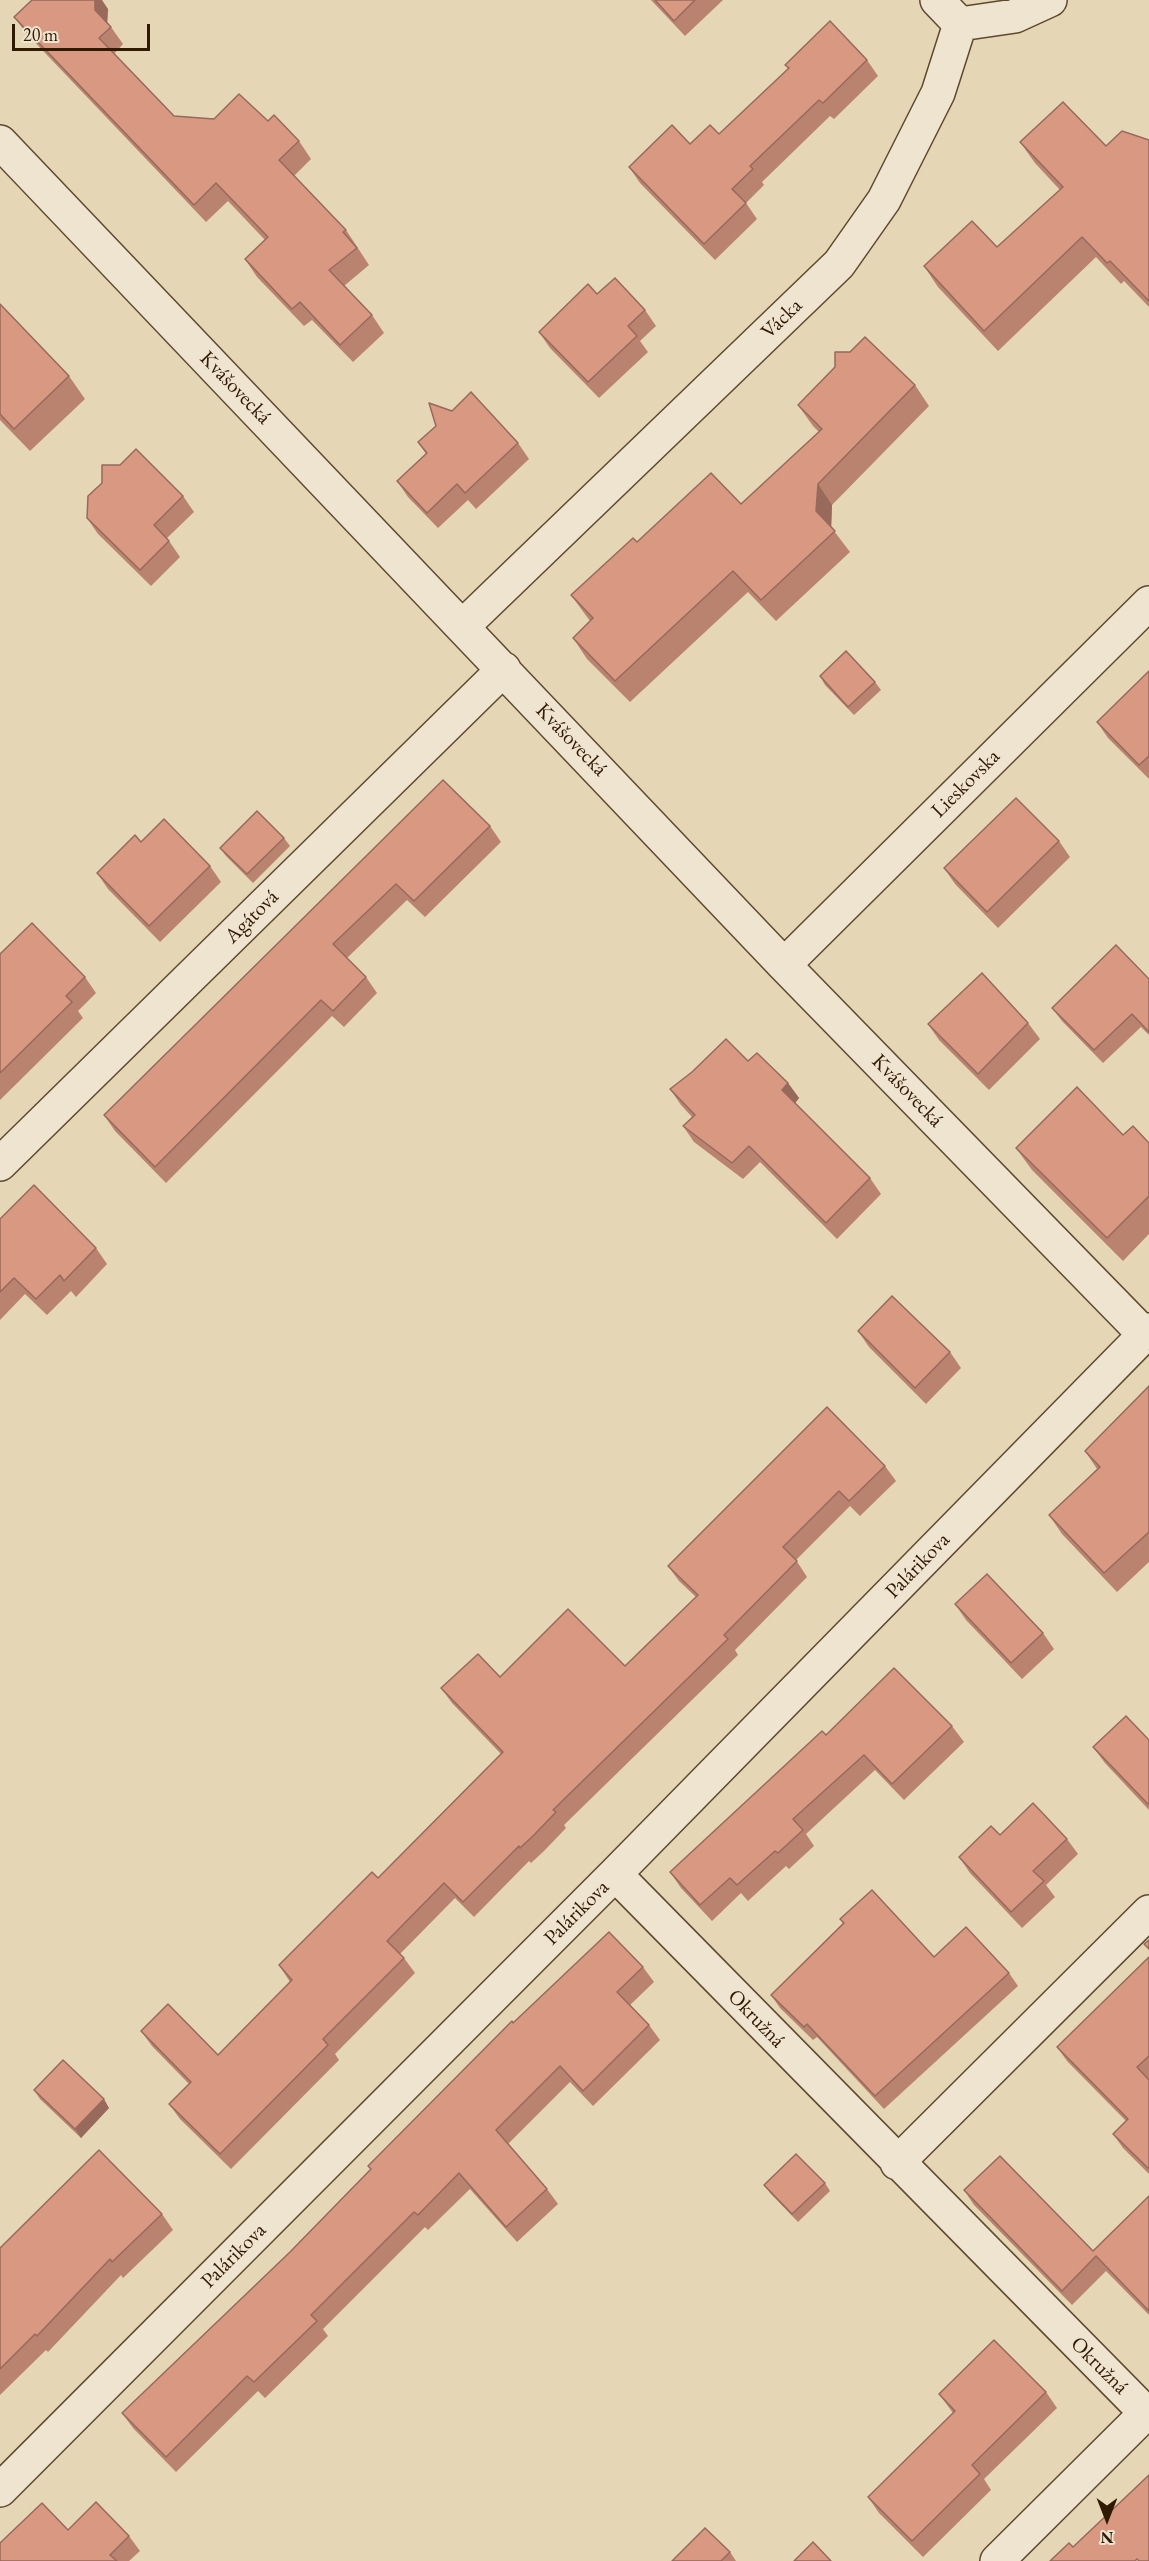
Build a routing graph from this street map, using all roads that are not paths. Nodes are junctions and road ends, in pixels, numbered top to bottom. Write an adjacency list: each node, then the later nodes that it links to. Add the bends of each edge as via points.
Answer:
1 (937, 0): 3 (street)
2 (1050, 0): 3 (street, via 1015,16)
3 (960, 24): 6 (street, Vácka, via 938,93 884,200 839,264)
4 (0, 142): 6 (street, Kvášovecká)
5 (1149, 603): 8 (street, Lieskovska)
6 (463, 626): 7 (street, Kvášovecká)
7 (504, 669): 8 (street, Kvášovecká); 9 (street, Agátová)
8 (784, 965): 10 (street, Kvášovecká)
9 (0, 1164)
10 (1147, 1332): 11 (street, Palárikova)
11 (615, 1874): 13 (street, Okružná); 15 (street, Palárikova)
12 (1149, 1912): 13 (street)
13 (897, 2163): 14 (street, Okružná)
14 (1148, 2413): 16 (street)
15 (0, 2490)
16 (997, 2561)

